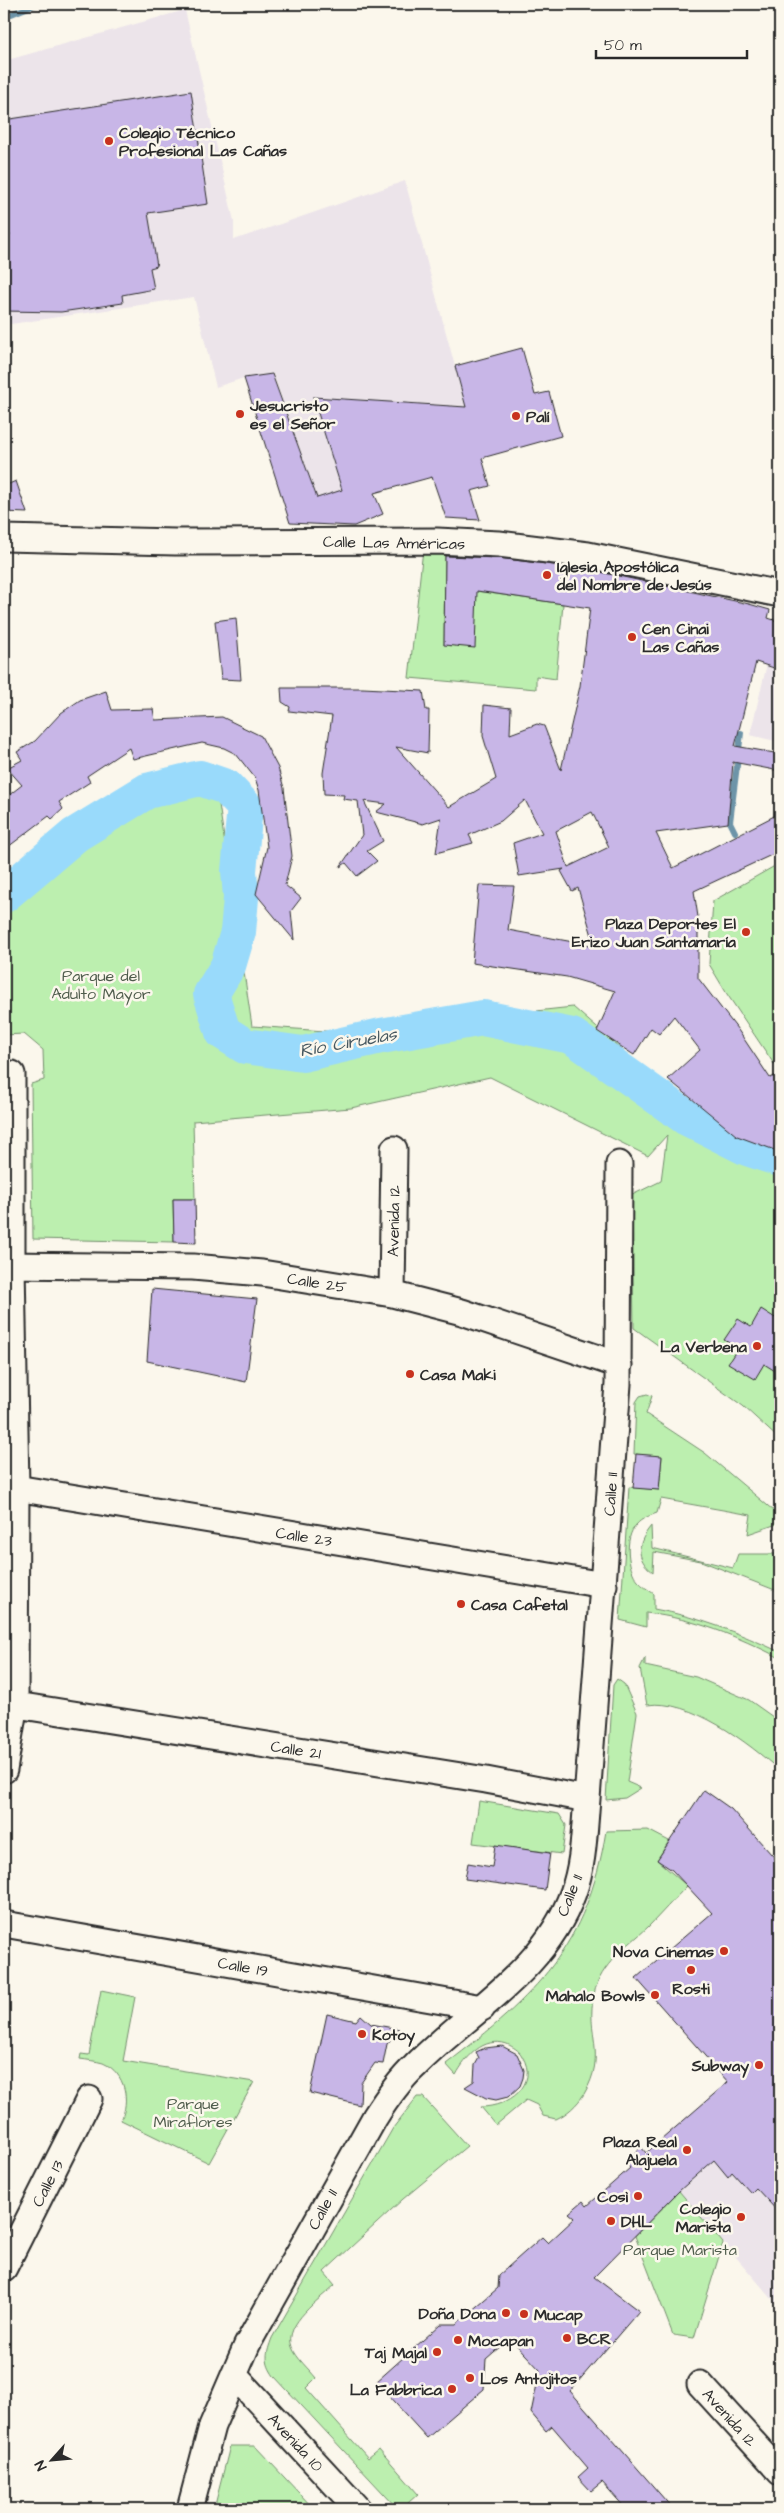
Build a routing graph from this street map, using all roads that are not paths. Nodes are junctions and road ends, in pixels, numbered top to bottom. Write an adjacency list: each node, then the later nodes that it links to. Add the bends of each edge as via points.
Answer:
1 (4, 538): 2 (street, Calle Las Américas, via 499,544 588,555)
2 (780, 594)
3 (12, 1074): 6 (street)
4 (394, 1149): 7 (street, Avenida 12)
5 (619, 1164): 8 (street, Calle 11)
6 (8, 1265): 7 (street, Calle 25, via 193,1267 262,1273); 9 (street)
7 (392, 1294): 8 (street, Calle 25, via 462,1312)
8 (619, 1365): 10 (street, Calle 11)
9 (10, 1488): 10 (street, Calle 23); 11 (street)
10 (604, 1585): 13 (street, Calle 11)
11 (9, 1702): 12 (street); 13 (street, Calle 21)
12 (4, 1770)
13 (587, 1799): 15 (street, Calle 11, via 581,1864 563,1915 536,1956)
14 (4, 1924): 15 (street, Calle 19)
15 (482, 2008): 18 (street, Calle 11, via 416,2064 387,2098 247,2345)
16 (89, 2099): 17 (street, Calle 13)
17 (4, 2268)
18 (234, 2375): 21 (street, Calle 11, via 212,2426); 22 (street, Avenida 10)
19 (700, 2384): 20 (street, Avenida 12)
20 (780, 2472)
21 (190, 2509)
22 (358, 2509)

